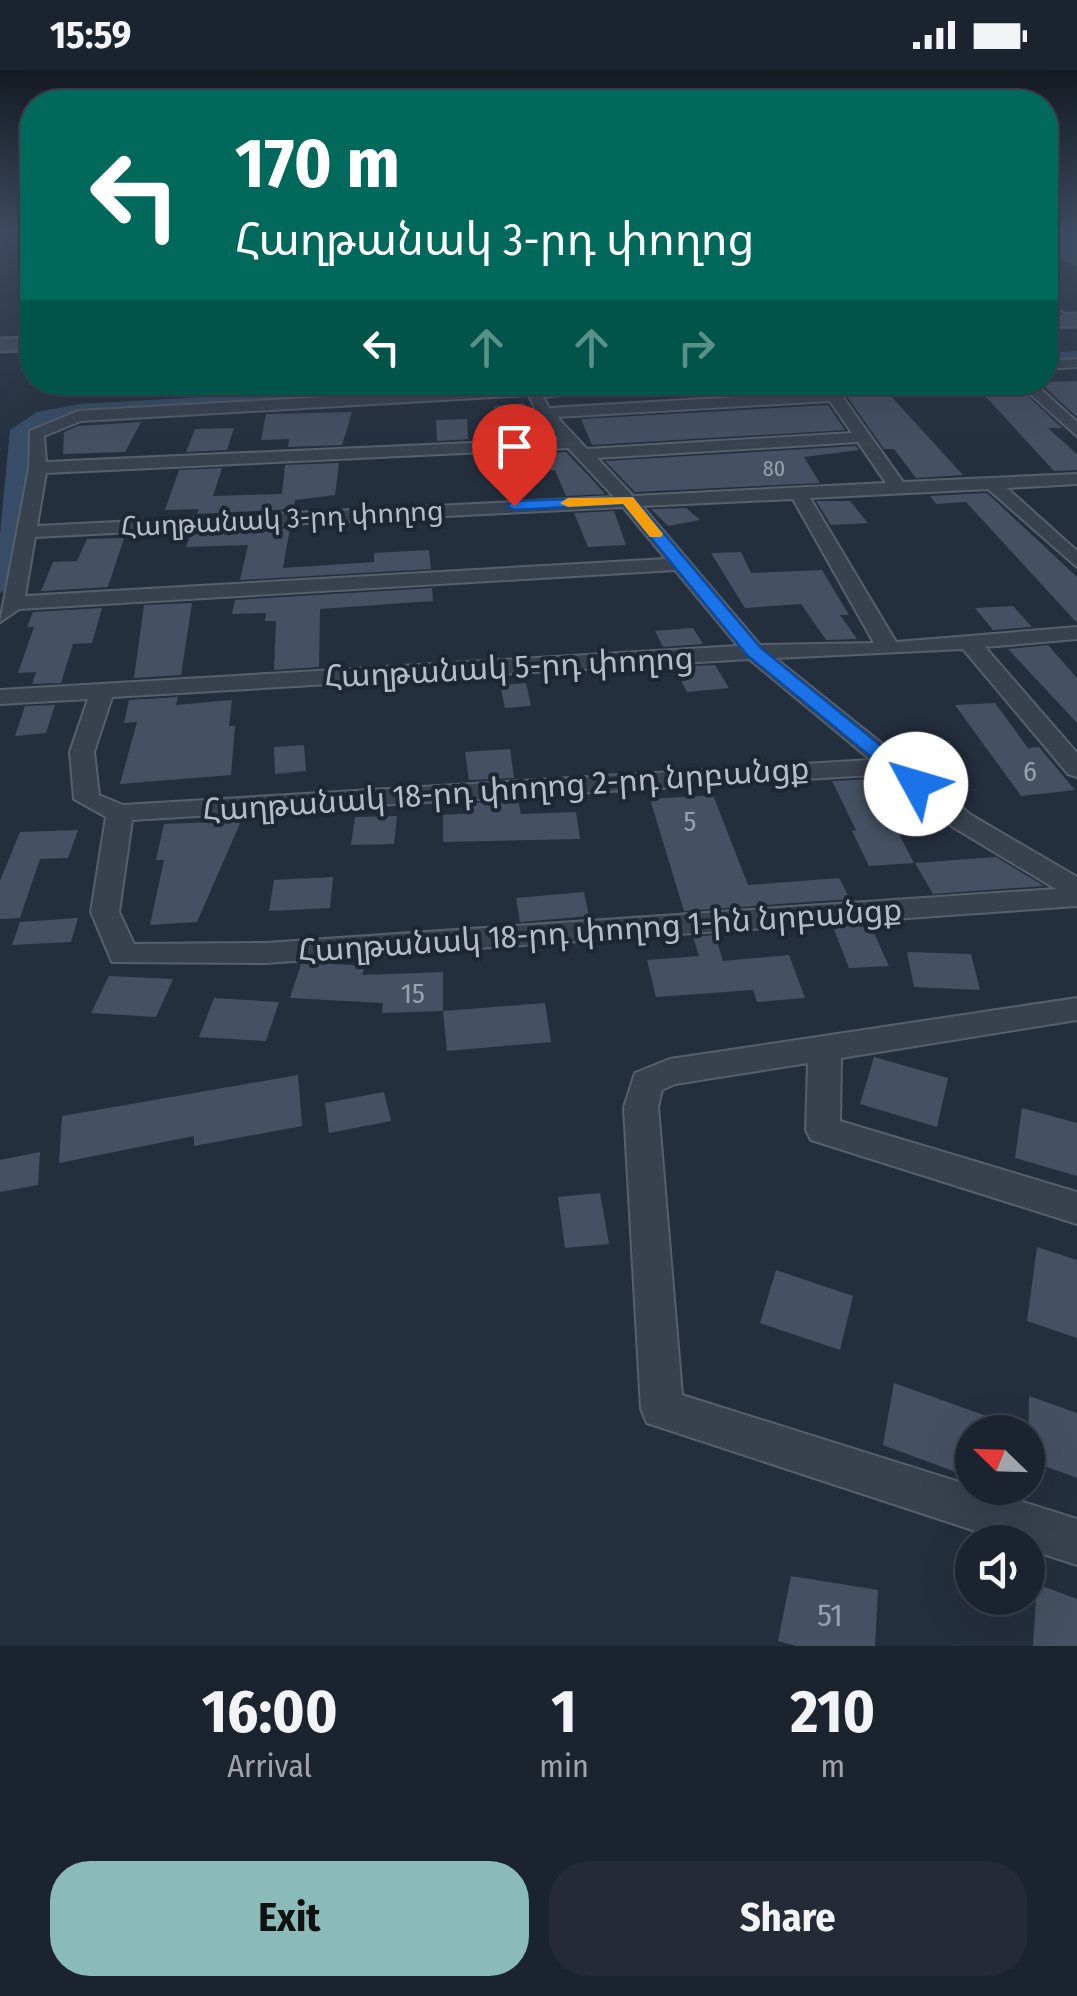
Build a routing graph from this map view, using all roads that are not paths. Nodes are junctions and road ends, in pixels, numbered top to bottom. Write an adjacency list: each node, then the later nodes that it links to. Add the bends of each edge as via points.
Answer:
1 (590, 395): 5 (street)
2 (696, 395): 5 (street)
3 (833, 395): 7 (street)
4 (1038, 395): 6 (street)
5 (541, 402): 8 (street); 9 (street, via 78,416 36,434)
6 (1077, 431)
7 (861, 437): 8 (street); 12 (street)
8 (577, 448): 9 (street); 14 (street)
9 (38, 468): 15 (street)
10 (1077, 479): 11 (street, Հաղթանակ 3-րդ փողոց)
11 (993, 484): 12 (street, Հաղթանակ 3-րդ փողոց); 16 (street)
12 (898, 489): 13 (street, Հաղթանակ 3-րդ փողոց)
13 (798, 492): 14 (street, Հաղթանակ 3-րդ փողոց); 21 (street)
14 (627, 500): 15 (street, Հաղթանակ 3-րդ փողոց); 17 (street)
15 (26, 532): 18 (street)
16 (1077, 562)
17 (680, 564): 18 (street); 22 (street)
18 (7, 609)
19 (1077, 632): 20 (street, Հաղթանակ 5-րդ փողոց)
20 (969, 642): 21 (street, Հաղթանակ 5-րդ փողոց); 26 (street)
21 (890, 649): 22 (street, Հաղթանակ 5-րդ փողոց)
22 (754, 652): 23 (street, Հաղթանակ 5-րդ փողոց); 25 (street)
23 (102, 691): 24 (street, Հաղթանակ 5-րդ փողոց); 27 (street, via 82,752 87,799)
24 (0, 697)
25 (893, 766): 27 (street, Հաղթանակ 18-րդ փողոց 2-րդ նրբանցք); 28 (street, via 962,820)
26 (1077, 769)
27 (120, 813): 29 (street, Հաղթանակ 18-րդ փողոց 1-ին նրբանցք, via 105,912 123,955 266,954)
28 (1077, 889)
29 (1077, 897)
30 (1077, 1009): 31 (street)
31 (825, 1048): 32 (street, via 823,1130); 33 (street, via 670,1072 647,1082 641,1107 662,1410)
32 (1077, 1208)
33 (1077, 1542)

